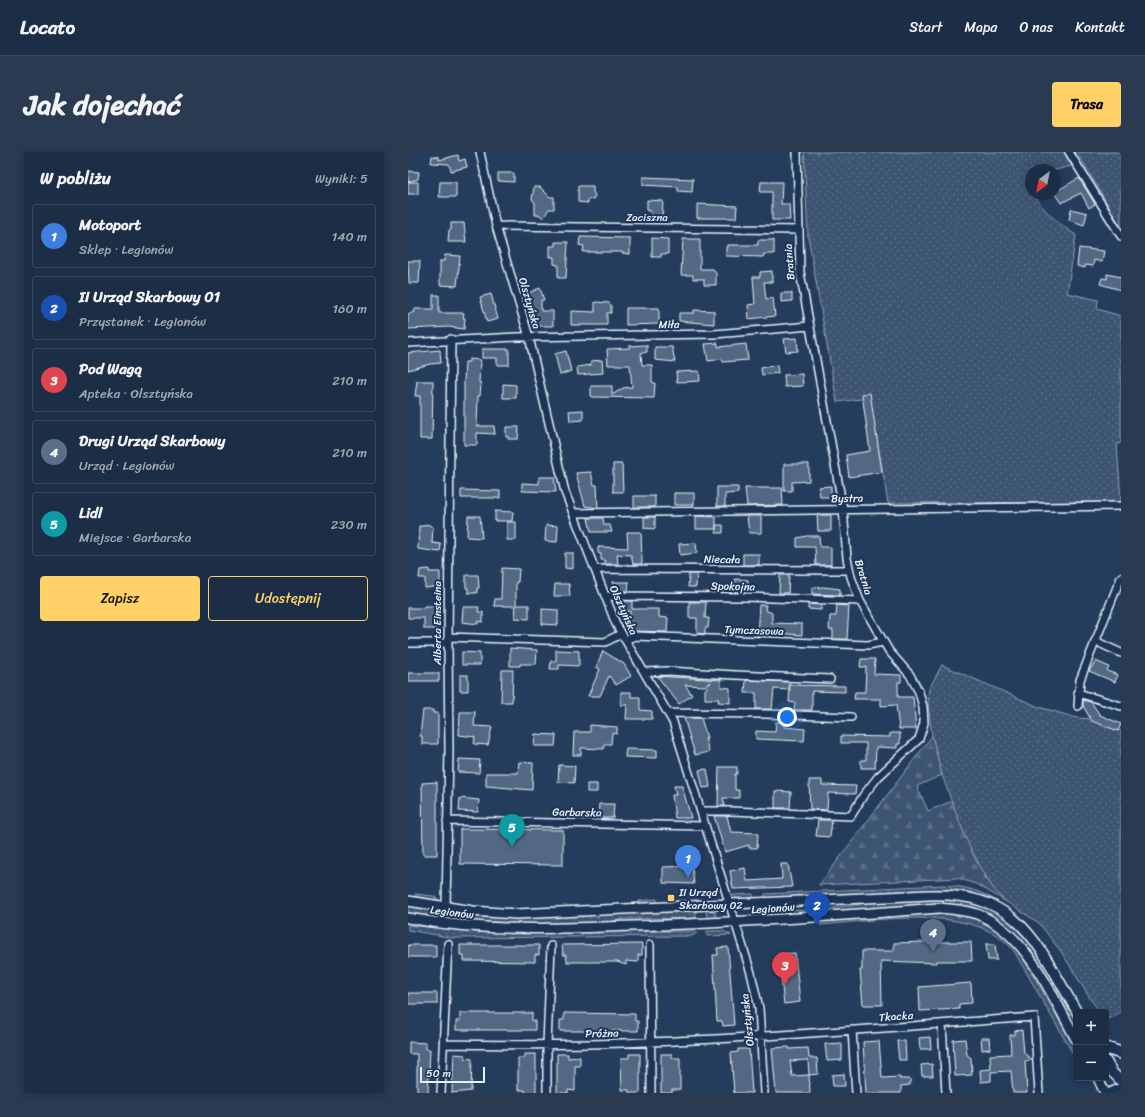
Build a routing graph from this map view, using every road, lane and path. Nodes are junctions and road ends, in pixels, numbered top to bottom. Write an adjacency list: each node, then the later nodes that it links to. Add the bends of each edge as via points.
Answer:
1 (480, 152): 4 (street, Olsztyńska)
2 (797, 152): 5 (street, Bratnia)
3 (1070, 152): 6 (street)
4 (496, 226): 5 (street, Zaciszna); 8 (street, Olsztyńska)
5 (798, 230): 7 (street, Bratnia, via 800,272)
6 (1121, 236)
7 (810, 326): 8 (street, Miła, via 714,334); 12 (street, Bratnia)
8 (529, 337): 9 (street, Miła); 13 (street, Olsztyńska, via 565,492)
9 (451, 339): 10 (street, Miła); 20 (street, Alberta Einsteina)
10 (408, 343)
11 (1121, 506): 12 (street, Bystra)
12 (843, 509): 13 (street, Bystra); 15 (street, Bratnia)
13 (574, 513): 14 (street, Olsztyńska)
14 (595, 569): 15 (street, Niecała); 17 (street, Olsztyńska)
15 (849, 570): 18 (street, Bratnia)
16 (1121, 577): 21 (street)
17 (605, 596): 18 (street, Spokojna, via 746,596); 19 (street, Olsztyńska)
18 (860, 601): 22 (street, Bratnia)
19 (623, 637): 20 (street, Tymczasowa, via 605,642); 22 (street, Tymczasowa, via 868,645); 25 (street, Olsztyńska)
20 (448, 640): 23 (street, Tymczasowa); 33 (street, Alberta Einsteina)
21 (1095, 641): 24 (street); 27 (street, via 1080,680)
22 (883, 642): 32 (street, Bratnia, via 910,675 919,692 924,723 919,740 878,777 851,816)
23 (408, 643)
24 (1121, 653)
25 (644, 672): 26 (street); 30 (street, Olsztyńska)
26 (830, 678)
27 (1078, 693): 28 (street); 29 (street)
28 (1078, 706)
29 (1121, 706)
30 (668, 713): 31 (street); 32 (street, Olsztyńska)
31 (851, 717)
32 (701, 811): 34 (street, Olsztyńska)
33 (447, 821): 34 (street, Garbarska); 37 (street, Alberta Einsteina)
34 (705, 826): 36 (street, Olsztyńska)
35 (408, 901): 37 (street, Legionów)
36 (730, 905): 37 (street, Legionów, via 516,914); 39 (street, Olsztyńska); 43 (street, Legionów, via 947,894 976,898 1005,913 1028,932)
37 (446, 907)
38 (408, 918): 39 (street, Legionów, via 493,929)
39 (735, 923): 46 (street, Legionów, via 938,908 976,914 1004,929 1027,955); 47 (street, Olsztyńska, via 756,992)
40 (448, 944): 49 (street)
41 (650, 945): 48 (street)
42 (551, 946): 50 (street)
43 (1075, 1009)
44 (942, 1024): 45 (street, Tkacka); 62 (street); 63 (street, Tkacka, via 1034,1017)
45 (852, 1030): 47 (street, Tkacka); 61 (street)
46 (1073, 1034)
47 (760, 1036): 48 (street, Próżna); 60 (street, Olsztyńska)
48 (651, 1043): 50 (street, Próżna); 59 (street)
49 (444, 1044): 50 (street, Próżna); 57 (street)
50 (547, 1045): 58 (street)
51 (1109, 1049): 52 (main road)
52 (1121, 1053)
53 (1109, 1066): 55 (street)
54 (1099, 1081): 64 (street)
55 (1121, 1081)
56 (1121, 1088): 65 (street)
57 (441, 1093)
58 (547, 1093)
59 (651, 1093)
60 (764, 1093)
61 (856, 1093)
62 (946, 1093)
63 (1040, 1093)
64 (1105, 1093)
65 (1110, 1093)

